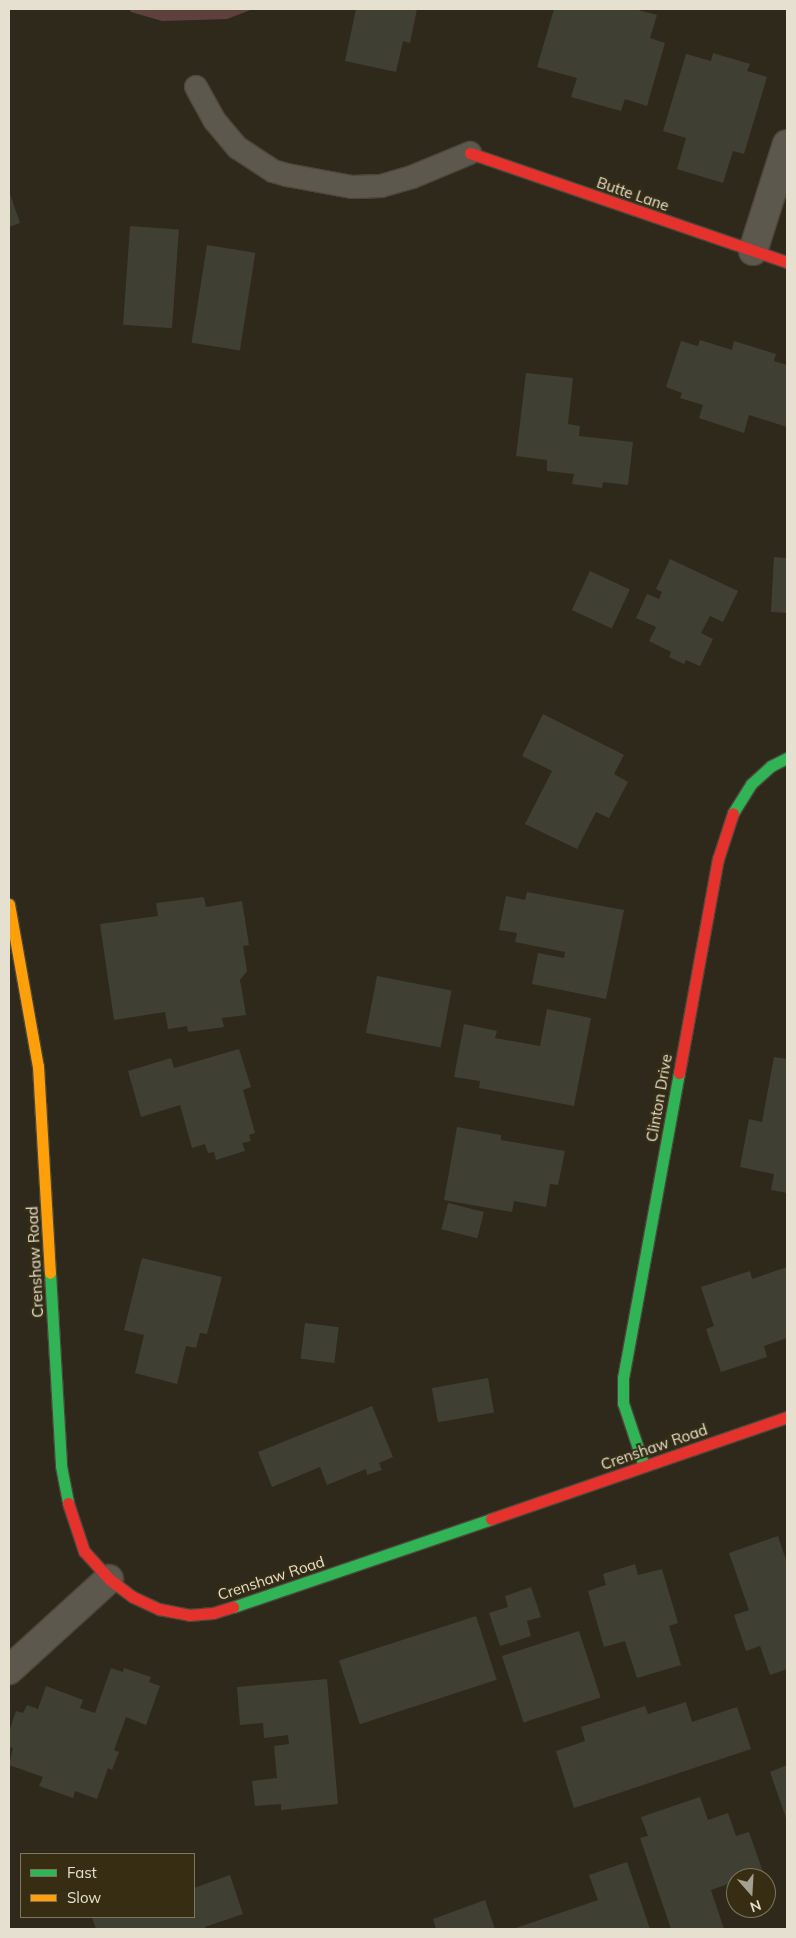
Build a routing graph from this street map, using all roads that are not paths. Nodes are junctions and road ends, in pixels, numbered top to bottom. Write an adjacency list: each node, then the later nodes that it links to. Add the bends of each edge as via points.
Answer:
1 (196, 87): 3 (lane, via 211,115 238,148 273,171 352,187 381,186)
2 (787, 144): 4 (street)
3 (470, 153): 4 (street, Butte Lane)
4 (753, 251): 5 (street, Butte Lane)
5 (787, 262)
6 (787, 758): 9 (street, Clinton Drive, via 770,766 736,804 724,831 718,859 623,1378 623,1402)
7 (9, 904): 10 (street, Crenshaw Road, via 38,1066 61,1466 69,1510 84,1551)
8 (787, 1418): 9 (street, Crenshaw Road)
9 (644, 1466): 10 (street, Crenshaw Road, via 213,1613 189,1615 159,1609 133,1597)
10 (109, 1579): 11 (street)
11 (9, 1670)

